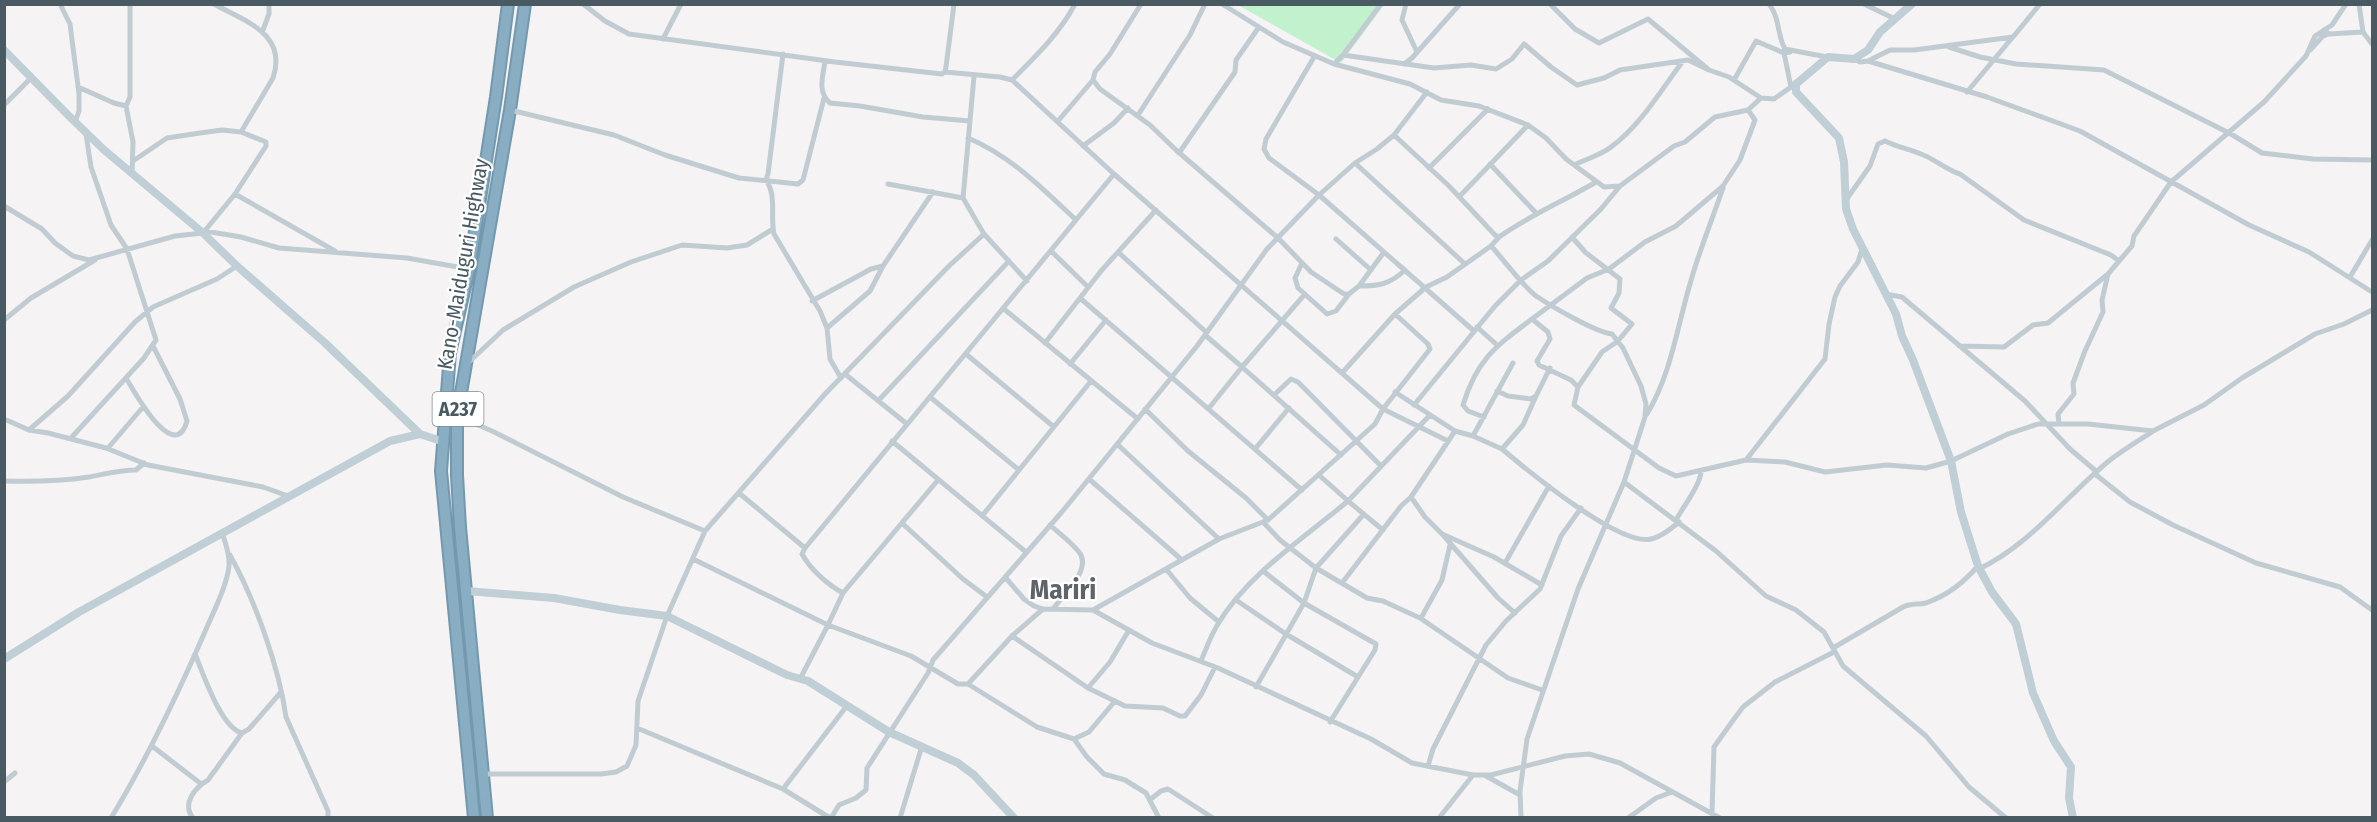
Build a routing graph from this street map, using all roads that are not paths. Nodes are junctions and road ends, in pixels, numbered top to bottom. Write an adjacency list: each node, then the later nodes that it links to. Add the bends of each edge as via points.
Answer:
1 (60, 4): 55 (street, via 70,24)
2 (130, 4): 62 (street, via 130,97)
3 (213, 4): 26 (street)
4 (269, 4): 26 (street)
5 (508, 4): 125 (highway, Kano-Maiduguri Highway / A237)
6 (525, 4): 65 (highway, Kano-Maiduguri Highway / A237)
7 (583, 4): 30 (street, via 629,34)
8 (681, 4): 30 (street)
9 (954, 4): 49 (street)
10 (1075, 4): 52 (street, via 1044,48)
11 (1141, 4): 53 (street, via 1095,72)
12 (1204, 4): 67 (street, via 1190,35)
13 (1222, 4): 25 (street)
14 (1381, 4): 38 (street)
15 (1406, 4): 34 (street, via 1402,20)
16 (1460, 4): 34 (street)
17 (1550, 4): 48 (street, via 1575,29 1599,43 1648,19)
18 (1769, 4): 35 (street, via 1779,24 1781,42)
19 (1864, 4): 24 (street)
20 (1912, 4): 24 (street)
21 (2040, 4): 29 (street)
22 (2346, 4): 27 (street)
23 (2359, 4): 28 (street)
24 (1896, 19): 41 (street, via 1880,32 1868,50)
25 (1259, 27): 39 (street); 78 (street, via 1236,60 1235,72)
26 (263, 30): 73 (street, via 273,45 275,70)
27 (2326, 32): 28 (street); 74 (street, via 2315,36 2308,51 2264,102)
28 (2363, 32): 31 (street)
29 (2013, 37): 32 (street); 42 (street)
30 (663, 39): 37 (street)
31 (2373, 44)
32 (1949, 47): 42 (street); 45 (street, via 1890,50)
33 (4, 50): 51 (street)
34 (1417, 52): 47 (street)
35 (1793, 52): 36 (street); 40 (street)
36 (1784, 53): 54 (street, via 1756,41); 56 (street)
37 (783, 54): 43 (street); 87 (street)
38 (1343, 55): 46 (street); 47 (street)
39 (1314, 57): 46 (street); 95 (street, via 1266,139 1264,149 1269,158)
40 (1828, 57): 41 (street); 56 (street)
41 (1854, 59): 45 (street)
42 (1996, 60): 58 (street); 74 (street, via 2058,68 2098,68)
43 (825, 61): 49 (street); 60 (street)
44 (1684, 61): 47 (street, via 1620,70 1577,85 1524,44 1512,59 1496,69); 48 (street); 83 (street, via 1638,123 1610,148)
45 (1868, 61): 58 (street)
46 (1334, 64): 57 (street)
47 (1404, 64)
48 (1709, 70): 54 (street)
49 (945, 72): 50 (street)
50 (974, 76): 52 (street); 68 (street)
51 (31, 78): 61 (street); 69 (street)
52 (1012, 80): 70 (street)
53 (1094, 80): 63 (street, via 1100,89); 70 (street)
54 (1734, 80): 59 (street)
55 (78, 87): 62 (street); 69 (street, via 79,111)
56 (1793, 87): 59 (street, via 1774,99); 98 (street, via 1839,138)
57 (1427, 92): 64 (street, via 1441,100); 75 (street)
58 (1967, 92): 89 (street, via 2080,131)
59 (1761, 98): 66 (street)
60 (824, 99): 68 (street, via 830,103); 87 (street, via 803,180 798,184)
61 (4, 105)
62 (126, 106): 79 (street)
63 (1128, 108): 67 (street); 77 (street)
64 (1488, 109): 71 (street); 84 (street)
65 (510, 110): 87 (street, via 614,135 739,178); 163 (highway, Kano-Maiduguri Highway / A237)
66 (1748, 110): 91 (street, via 1715,117); 92 (street, via 1755,120 1740,160)
67 (1138, 115): 78 (street)
68 (970, 121): 76 (street)
69 (75, 122): 72 (street)
70 (1058, 122): 77 (street)
71 (1528, 125): 82 (street); 83 (street)
72 (86, 132): 85 (street); 113 (street, via 91,168 108,216)
73 (241, 132): 79 (street, via 222,130 167,138); 94 (street, via 266,142 266,146)
74 (2228, 132): 80 (street, via 2262,153); 89 (street)
75 (1394, 135): 81 (street); 84 (street)
76 (968, 138): 97 (street); 102 (street, via 988,146 1022,170)
77 (1083, 147): 86 (street)
78 (1179, 153): 108 (street)
79 (133, 160): 85 (street)
80 (2373, 160)
81 (1355, 164): 95 (street); 122 (street)
82 (1490, 164): 96 (street); 101 (street)
83 (1574, 165): 88 (street)
84 (1429, 168): 96 (street)
85 (132, 173): 104 (street)
86 (1114, 174): 100 (street); 102 (street)
87 (765, 180): 103 (street, via 772,188)
88 (1596, 182): 91 (street, via 1604,187); 101 (street)
89 (2171, 182): 120 (street); 130 (street)
90 (888, 184): 93 (street)
91 (1620, 186): 107 (street)
92 (1724, 186): 126 (street, via 1676,226 1645,242); 187 (street, via 1690,282 1659,394)
93 (933, 192): 97 (street); 124 (street)
94 (235, 194): 104 (street); 117 (street)
95 (1319, 195): 108 (street); 116 (street)
96 (1459, 197): 106 (street)
97 (963, 198): 105 (street)
98 (1846, 200): 112 (street); 120 (street, via 1870,166 1878,144 1885,141 1922,154 1960,174 2024,220)
99 (4, 206): 118 (street, via 74,256 88,260)
100 (1156, 210): 115 (street); 133 (street)
101 (1537, 214): 106 (street)
102 (1076, 220): 114 (street)
103 (773, 229): 142 (street); 163 (street, via 747,245 727,248 682,244 574,287 503,330)
104 (204, 232): 113 (street); 117 (street, via 279,248); 123 (street)
105 (984, 234): 119 (street); 167 (street)
106 (1499, 237): 111 (street)
107 (1572, 237): 126 (street); 131 (street)
108 (1278, 238): 121 (street); 133 (street)
109 (1336, 239): 127 (street)
110 (2373, 240): 130 (street)
111 (1491, 246): 122 (street); 131 (street)
112 (1862, 247): 140 (street); 211 (street, via 1858,262 1835,297 1825,359)
113 (127, 249): 118 (street); 146 (street)
114 (1051, 251): 132 (street); 135 (street)
115 (1118, 252): 135 (street); 154 (street)
116 (1384, 252): 127 (street); 128 (street)
117 (339, 253): 125 (street, via 407,258)
118 (99, 257): 149 (street, via 31,298)
119 (1009, 261): 132 (street); 177 (street)
120 (2119, 261): 129 (street)
121 (1302, 263): 138 (street, via 1295,278); 139 (street)
122 (1465, 264): 136 (street)
123 (237, 266): 146 (street); 198 (street)
124 (883, 266): 142 (street); 152 (street, via 870,291)
125 (469, 269): 204 (highway, Kano-Maiduguri Highway / A237, via 450,353)
126 (1609, 269): 143 (street, via 1587,278); 155 (street, via 1620,279 1619,293 1611,308 1632,324)
127 (1371, 270): 134 (street)
128 (1405, 270): 134 (street, via 1393,282); 136 (street)
129 (2108, 274): 159 (street, via 2048,323 2033,325 2004,347); 192 (street, via 2103,312 2073,383 2074,394 2058,414)
130 (2350, 277): 137 (street)
131 (1521, 280): 143 (street, via 1535,295); 153 (street)
132 (1027, 281): 144 (street)
133 (1241, 285): 151 (street); 154 (street)
134 (1359, 286): 139 (street)
135 (1088, 287): 141 (street)
136 (1426, 287): 147 (street); 153 (street)
137 (2373, 292)
138 (1305, 294): 139 (street, via 1327,315 1336,311); 151 (street)
139 (1349, 294)
140 (1885, 294): 159 (street, via 1902,297); 212 (street)
141 (1080, 298): 150 (street); 156 (street)
142 (813, 301): 152 (street)
143 (1553, 305): 148 (street); 155 (street, via 1602,333 1612,334)
144 (1004, 309): 156 (street); 160 (street)
145 (2373, 310): 197 (street, via 2315,334 2204,405)
146 (148, 311): 158 (street, via 156,340); 195 (street, via 68,396)
147 (1395, 314): 166 (street); 173 (street, via 1430,349)
148 (1532, 319): 157 (street); 165 (street, via 1548,332 1550,339 1537,361)
149 (4, 320)
150 (1106, 320): 162 (street); 168 (street)
151 (1280, 320): 164 (street); 166 (street)
152 (827, 328): 167 (street, via 830,359)
153 (1475, 329): 157 (street); 178 (street)
154 (1206, 334): 164 (street); 168 (street)
155 (1618, 341): 171 (street, via 1602,352); 187 (street, via 1641,387)
156 (1045, 343): 162 (street)
157 (1497, 345): 186 (street, via 1478,368 1463,405)
158 (153, 346): 169 (street); 179 (street, via 180,399 186,425 172,434 152,420)
159 (1959, 346): 191 (street)
160 (966, 354): 176 (street); 193 (street)
161 (1513, 363): 172 (street)
162 (1070, 364): 170 (street)
163 (464, 366): 185 (highway, Kano-Maiduguri Highway / A237)
164 (1242, 367): 174 (street); 180 (street)
165 (1550, 368): 171 (street); 175 (street)
166 (1342, 373): 183 (street)
167 (843, 376): 177 (street); 225 (street)
168 (1172, 376): 180 (street); 182 (street)
169 (126, 378): 179 (street); 200 (street)
170 (1091, 381): 188 (street); 193 (street)
171 (1578, 387): 209 (street, via 1574,405)
172 (1497, 391): 175 (street, via 1520,399); 186 (street)
173 (1395, 392): 178 (street); 183 (street)
174 (1274, 395): 181 (street); 201 (street, via 1291,379 1298,382)
175 (1536, 396): 208 (street, via 1523,425)
176 (930, 397): 190 (street); 215 (street)
177 (878, 401): 190 (street)
178 (1414, 405): 184 (street)
179 (143, 407): 206 (street)
180 (1209, 408): 207 (street)
181 (1289, 408): 207 (street); 210 (street)
182 (1145, 409): 188 (street); 232 (street, via 1188,451 1246,498)
183 (1383, 409): 194 (street); 201 (street, via 1375,424)
184 (1430, 415): 194 (street); 196 (street)
185 (457, 416): 238 (street, via 623,497); 257 (highway, Kano-Maiduguri Highway / A237, via 457,475)
186 (1484, 417): 199 (street)
187 (1645, 417): 209 (street)
188 (1138, 418): 205 (street)
189 (4, 419): 195 (street)
190 (907, 424): 202 (street)
191 (2048, 424): 192 (street); 212 (street, via 2022,428); 217 (street)
192 (2059, 424): 197 (street)
193 (1054, 427): 215 (street)
194 (1420, 427): 203 (street); 214 (street)
195 (29, 430): 200 (street)
196 (1455, 431): 199 (street); 203 (street)
197 (2153, 431): 217 (street)
198 (420, 434): 204 (street); 227 (street, via 390,441)
199 (1473, 436): 208 (street)
200 (71, 438): 206 (street)
201 (1357, 440): 210 (street); 214 (street)
202 (892, 441): 220 (street); 243 (street)
203 (1448, 441): 226 (street)
204 (444, 442): 315 (highway, Kano-Maiduguri Highway / A237, via 443,506)
205 (1117, 444): 219 (street); 241 (street)
206 (108, 448): 213 (street)
207 (1255, 449): 224 (street)
208 (1502, 449): 223 (street)
209 (1634, 449): 216 (street, via 1676,476); 222 (street)
210 (1341, 455): 218 (street)
211 (1746, 460): 212 (street, via 1785,462 1825,472 1887,465 1926,468); 216 (street)
212 (1951, 461): 250 (street, via 1961,512)
213 (144, 463): 221 (street, via 136,470 92,476 44,482); 227 (street, via 254,485)
214 (1381, 466): 228 (street)
215 (1019, 470): 231 (street)
216 (1701, 471): 233 (street, via 1699,484)
217 (2096, 473): 250 (street, via 2008,553); 265 (street, via 2130,502 2173,525 2256,563 2340,587)
218 (1318, 475): 224 (street); 228 (street)
219 (1089, 479): 235 (street); 248 (street)
220 (938, 480): 231 (street); 234 (street)
221 (4, 481)
222 (1624, 482): 233 (street); 236 (street)
223 (1549, 486): 229 (street); 249 (street)
224 (1302, 490): 232 (street)
225 (739, 493): 238 (street); 243 (street)
226 (1411, 496): 237 (street); 239 (street)
227 (289, 497): 240 (street)
228 (1348, 501): 230 (street); 244 (street)
229 (1581, 508): 236 (street); 256 (street, via 1561,536)
230 (1364, 514): 237 (street); 251 (street)
231 (982, 516): 245 (street)
232 (1266, 521): 241 (street); 244 (street)
233 (1678, 521): 236 (street, via 1652,539 1631,536); 274 (street, via 1766,596 1796,610 1824,632)
234 (903, 524): 258 (street); 259 (street)
235 (1050, 525): 245 (street); 263 (street, via 1081,554 1083,563)
236 (1605, 525): 286 (street)
237 (1383, 530): 255 (street)
238 (705, 531): 247 (street)
239 (1442, 534): 242 (street); 249 (street)
240 (223, 535): 246 (street); 277 (street, via 79,612)
241 (1219, 539): 248 (street)
242 (1450, 545): 266 (street); 268 (street, via 1442,580)
243 (804, 548): 258 (street, via 802,554 807,562)
244 (1291, 548): 251 (street); 253 (street)
245 (1026, 552): 254 (street)
246 (229, 554): 275 (street, via 229,569); 287 (street, via 244,581)
247 (693, 559): 267 (street); 270 (street)
248 (1182, 560): 252 (street)
249 (1505, 563): 256 (street)
250 (1979, 567): 274 (street, via 1956,589 1926,603 1909,604); 326 (street, via 2016,624 2037,703 2071,767 2068,798)
251 (1316, 568): 255 (street); 261 (street)
252 (1166, 569): 264 (street); 269 (street, via 1190,598)
253 (1263, 571): 260 (street); 261 (street)
254 (1005, 577): 259 (street); 262 (street, via 1024,599)
255 (1342, 583): 268 (street, via 1366,598)
256 (1542, 585): 266 (street)
257 (466, 591): 267 (street, via 554,597); 300 (highway, Kano-Maiduguri Highway / A237)
258 (843, 593): 270 (street)
259 (987, 597): 280 (street)
260 (1236, 600): 269 (street); 272 (street)
261 (1304, 603): 272 (street); 281 (street, via 1376,644)
262 (1043, 609): 263 (street); 273 (street)
263 (1053, 609): 264 (street)
264 (1093, 610): 271 (street)
265 (2373, 610)
266 (1515, 613): 276 (street, via 1491,638)
267 (667, 616): 282 (street); 291 (street, via 638,701)
268 (1421, 618): 276 (street)
269 (1219, 622): 278 (street)
270 (828, 625): 280 (street, via 911,656); 282 (street)
271 (1129, 630): 278 (street); 285 (street)
272 (1286, 634): 281 (street); 284 (street)
273 (1012, 636): 283 (street); 285 (street)
274 (1833, 650): 310 (street, via 1775,682 1743,707 1714,747); 325 (street, via 1856,680 1926,736 1970,787)
275 (195, 654): 293 (street, via 225,718); 295 (street)
276 (1480, 657): 286 (street, via 1508,678); 297 (street, via 1433,748)
277 (4, 659)
278 (1200, 662): 279 (street)
279 (1215, 667): 284 (street); 288 (street, via 1185,716 1163,708 1125,706)
280 (929, 668): 283 (street, via 958,684); 292 (street)
281 (1358, 677): 290 (street)
282 (800, 679): 289 (street)
283 (969, 684): 294 (street, via 1037,727)
284 (1256, 687): 290 (street)
285 (1088, 688): 288 (street)
286 (1542, 690): 298 (street)
287 (281, 692): 293 (street); 314 (street, via 286,717)
288 (1115, 701): 294 (street, via 1089,732)
289 (846, 707): 292 (street); 305 (street)
290 (1330, 722): 297 (street, via 1371,739 1412,764)
291 (637, 728): 300 (street, via 636,745 627,766 616,772); 305 (street)
292 (889, 732): 296 (street); 317 (street, via 867,768 866,790 839,805)
293 (243, 733): 304 (street, via 208,780)
294 (1074, 739): 308 (street, via 1104,774 1138,786)
295 (152, 746): 304 (street); 311 (street)
296 (921, 746): 318 (street); 319 (street, via 958,763)
297 (1428, 766): 301 (street)
298 (1523, 767): 302 (street); 306 (street, via 1589,754 1620,763); 307 (street)
299 (15, 773): 303 (street)
300 (482, 774): 316 (highway, Kano-Maiduguri Highway / A237)
301 (1473, 775): 302 (street); 322 (street)
302 (1484, 775): 307 (street)
303 (4, 782)
304 (200, 783): 309 (street, via 187,805)
305 (783, 789): 317 (street)
306 (1672, 792): 310 (street); 324 (street)
307 (1520, 795): 323 (street)
308 (1151, 799): 320 (street); 321 (street, via 1168,789)
309 (188, 812): 312 (street); 313 (street)
310 (1717, 816)
311 (111, 818)
312 (183, 818)
313 (193, 818)
314 (328, 818)
315 (474, 818)
316 (487, 818)
317 (830, 818)
318 (900, 818)
319 (1014, 818)
320 (1159, 818)
321 (1213, 818)
322 (1439, 818)
323 (1521, 818)
324 (1628, 818)
325 (2006, 818)
326 (2073, 818)

